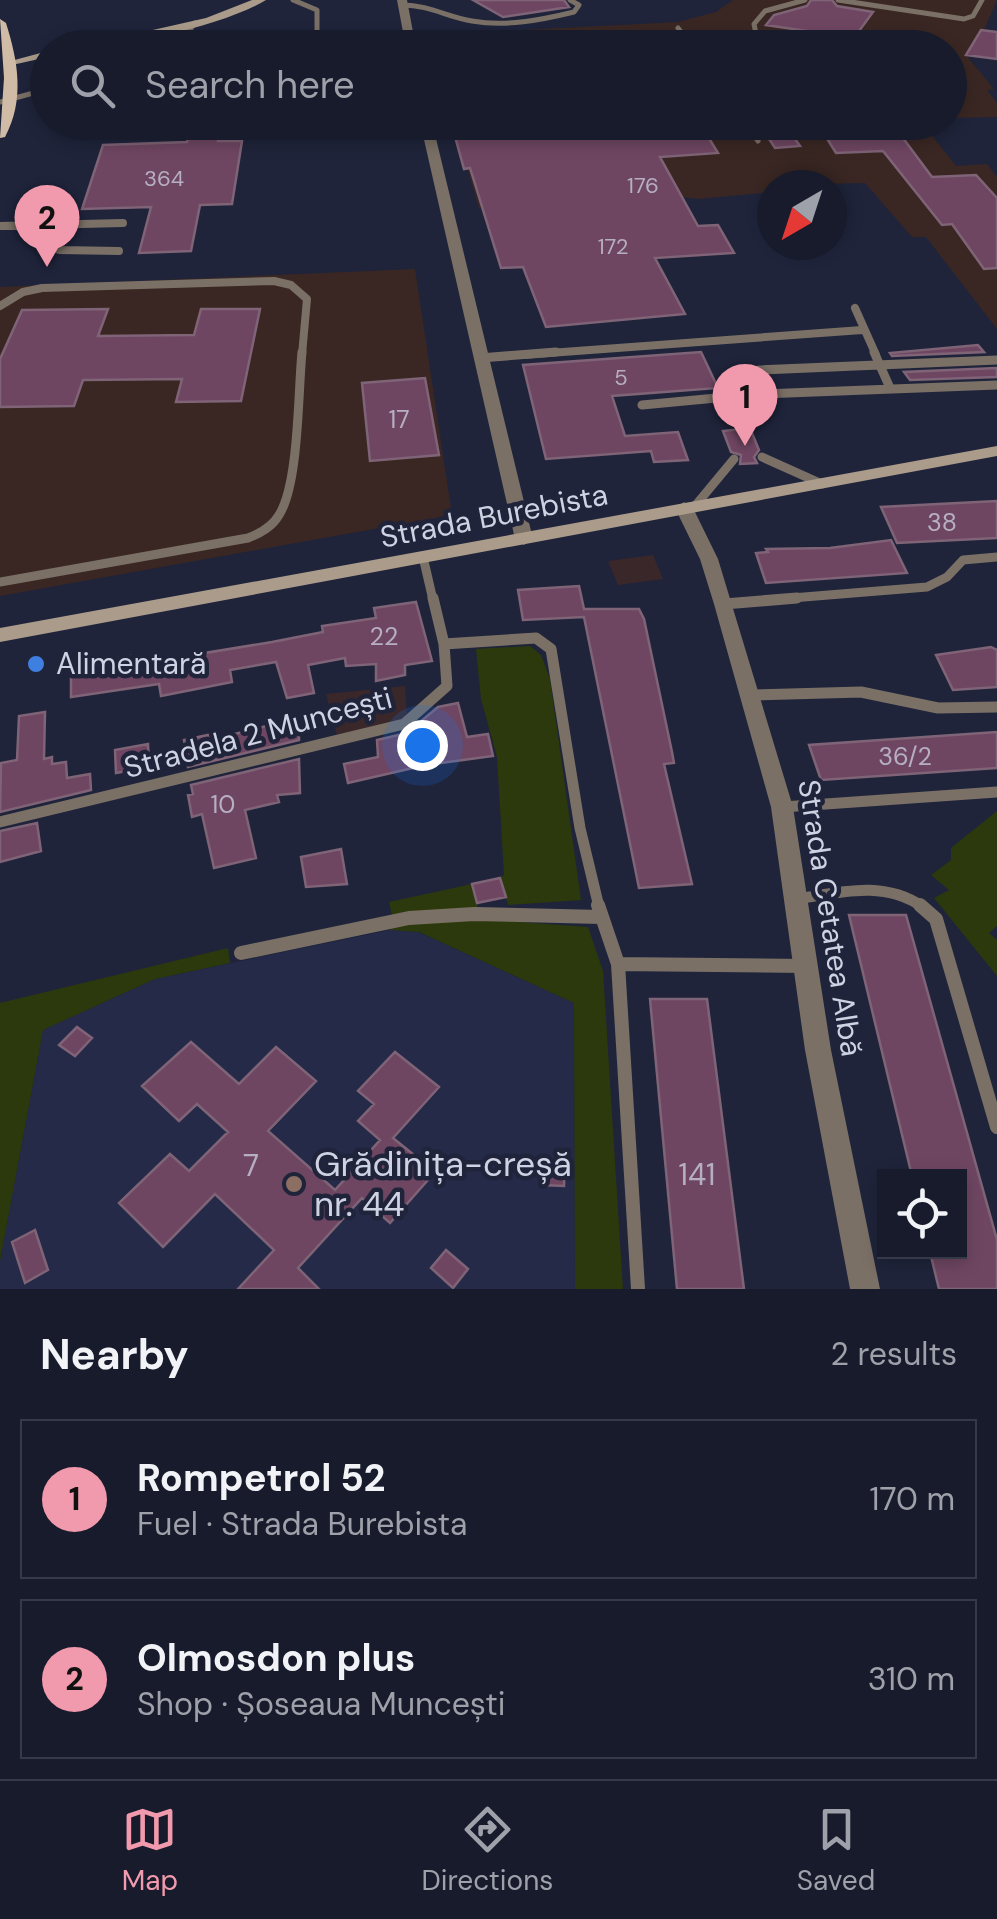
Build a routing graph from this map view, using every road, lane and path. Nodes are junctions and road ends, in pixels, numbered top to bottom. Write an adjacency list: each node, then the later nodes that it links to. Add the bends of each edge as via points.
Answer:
1 (261, 0): 10 (main road)
2 (294, 0): 13 (lane, via 317,10)
3 (570, 0): 8 (lane, via 579,5 574,12 500,22 468,21)
4 (806, 0): 15 (lane, via 760,14)
5 (838, 0): 6 (lane, via 964,19)
6 (982, 0)
7 (402, 2): 8 (lane); 14 (street)
8 (430, 2)
9 (0, 23): 17 (main road)
10 (195, 24): 11 (main road); 12 (lane)
11 (166, 30)
12 (190, 30)
13 (317, 30)
14 (407, 30)
15 (755, 30)
16 (30, 58): 17 (main road)
17 (12, 62): 19 (main road)
18 (30, 93): 19 (lane)
19 (5, 96): 20 (main road)
20 (0, 134)
21 (430, 140): 29 (street)
22 (124, 223): 23 (lane)
23 (41, 225): 24 (lane); 25 (lane, via 39,240 50,248)
24 (0, 226)
25 (119, 251)
26 (0, 306): 44 (lane, via 42,288 246,280 291,285 308,299 290,483 276,524 248,538)
27 (855, 308): 28 (lane)
28 (862, 330): 29 (lane); 31 (lane)
29 (480, 358): 41 (street)
30 (997, 360): 31 (lane)
31 (878, 363): 33 (lane); 34 (lane, via 755,370)
32 (997, 385): 33 (lane)
33 (890, 388): 34 (lane)
34 (759, 394): 35 (lane)
35 (642, 404)
36 (997, 450): 39 (main road, Strada Burebista)
37 (762, 457): 39 (lane)
38 (734, 460): 40 (lane)
39 (822, 484): 40 (main road, Strada Burebista)
40 (690, 507): 41 (main road, Strada Burebista); 45 (street, Strada Cetatea Albă)
41 (524, 539): 42 (main road, Strada Burebista)
42 (423, 558): 46 (main road, Strada Burebista); 47 (lane, Stradela 2 Muncești)
43 (997, 558): 45 (lane, via 963,560 927,588)
44 (0, 580)
45 (724, 604): 48 (street, Strada Cetatea Albă)
46 (0, 635)
47 (444, 644): 52 (lane, Stradela 2 Muncești, via 448,686 395,728); 54 (lane, via 536,638 550,649)
48 (751, 695): 49 (lane, via 861,692 938,708); 51 (street, Strada Cetatea Albă)
49 (997, 707)
50 (997, 792): 51 (lane)
51 (782, 807): 53 (street, Strada Cetatea Albă)
52 (0, 822)
53 (798, 898): 57 (street, Strada Cetatea Albă); 58 (lane, via 877,888 923,904 936,919)
54 (601, 917): 55 (lane, via 409,918); 56 (lane)
55 (241, 953)
56 (618, 964): 57 (lane); 59 (lane)
57 (806, 966): 60 (street, Strada Cetatea Albă)
58 (997, 1127)
59 (638, 1289)
60 (865, 1289)

